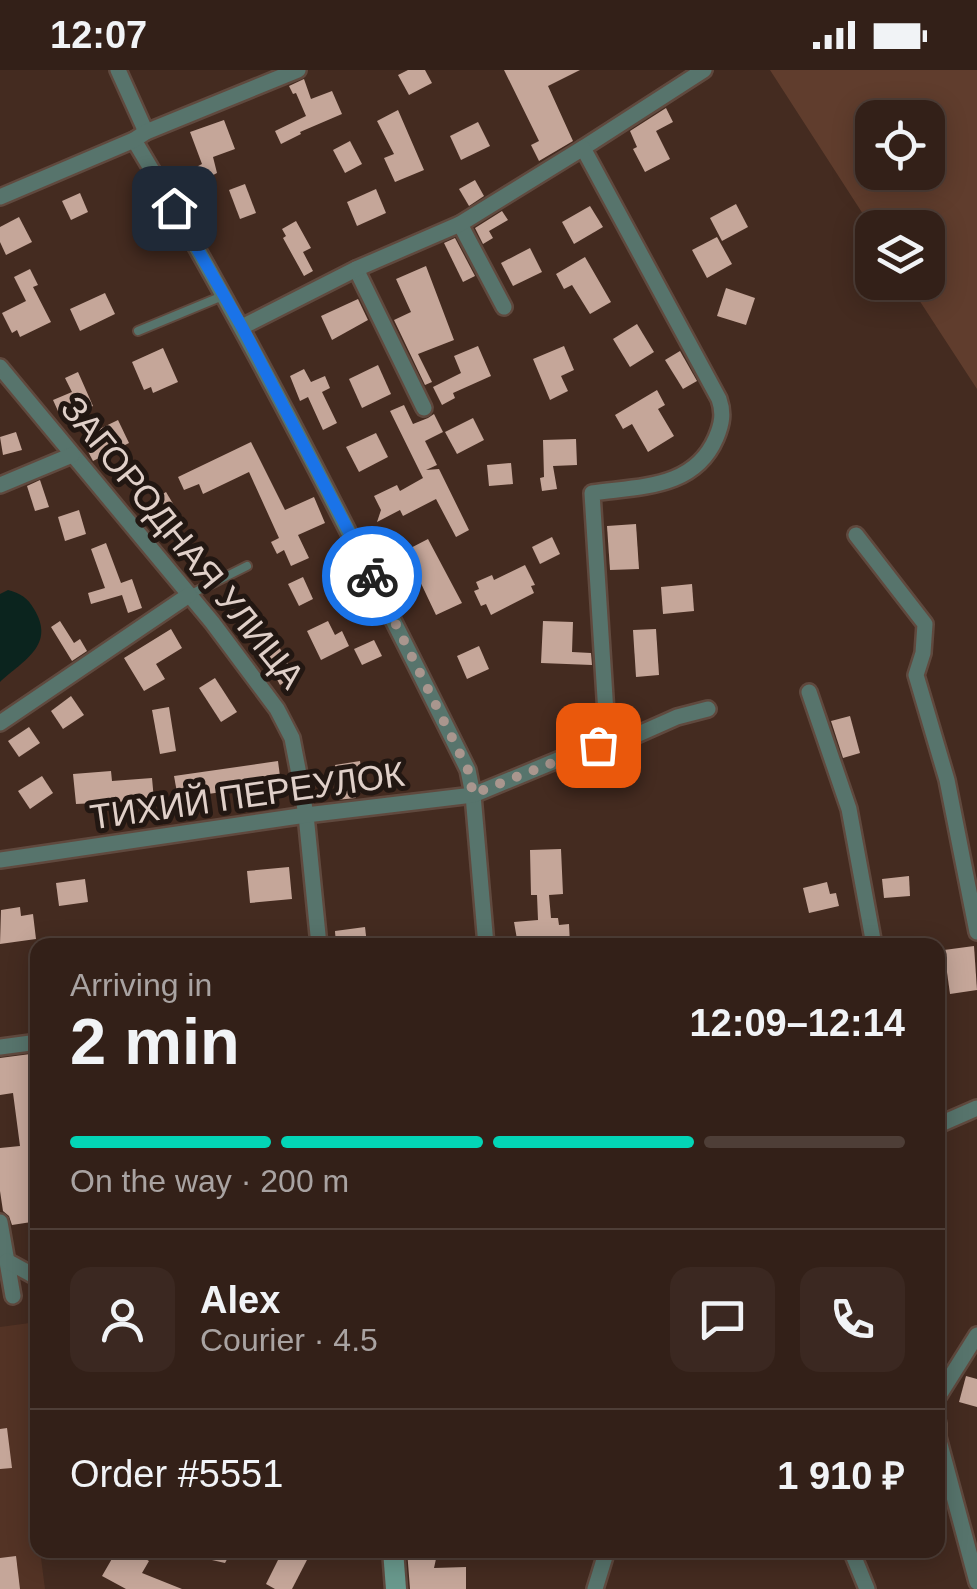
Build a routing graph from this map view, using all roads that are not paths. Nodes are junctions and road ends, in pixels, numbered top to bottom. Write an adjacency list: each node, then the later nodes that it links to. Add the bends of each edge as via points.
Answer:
1 (118, 70): 4 (street)
2 (298, 70): 4 (street)
3 (704, 70): 5 (street)
4 (140, 136): 6 (street); 9 (street)
5 (583, 148): 7 (street); 23 (street, via 723,410 715,442 690,473 592,493)
6 (0, 197)
7 (460, 224): 8 (street); 10 (street)
8 (356, 269): 11 (street); 14 (street)
9 (224, 296): 11 (street); 12 (lane)
10 (504, 307)
11 (242, 327): 24 (street, via 468,770)
12 (138, 331)
13 (0, 369): 15 (street, ЗАГОРОДНАЯ УЛИЦА)
14 (424, 408)
15 (72, 455): 16 (street); 19 (street, ЗАГОРОДНАЯ УЛИЦА)
16 (0, 485)
17 (856, 535): 27 (street, via 925,624 916,675 947,780)
18 (248, 566): 19 (lane)
19 (188, 595): 22 (street); 25 (street, ЗАГОРОДНАЯ УЛИЦА, via 277,709 292,738)
20 (810, 692): 30 (street, via 849,810)
21 (708, 709): 23 (street, ТИХИЙ ПЕРЕУЛОК, via 623,741)
22 (0, 722)
23 (611, 738): 24 (street, ТИХИЙ ПЕРЕУЛОК)
24 (473, 794): 25 (street, ТИХИЙ ПЕРЕУЛОК); 29 (street)
25 (306, 815): 26 (street, ТИХИЙ ПЕРЕУЛОК); 28 (street, ЗАГОРОДНАЯ УЛИЦА)
26 (0, 860)
27 (977, 932)
28 (318, 938)
29 (485, 938)
30 (873, 938)
31 (30, 1043): 32 (street)
32 (0, 1047)
33 (977, 1108): 34 (street)
34 (945, 1122)
35 (0, 1222): 36 (street)
36 (7, 1261): 37 (street); 38 (street)
37 (30, 1274)
38 (14, 1296)
39 (977, 1335): 40 (street)
40 (945, 1386)
41 (945, 1463): 45 (street)
42 (394, 1558): 46 (street)
43 (605, 1558): 47 (street)
44 (854, 1558): 48 (street)
45 (977, 1582)
46 (396, 1589)
47 (595, 1589)
48 (867, 1589)

